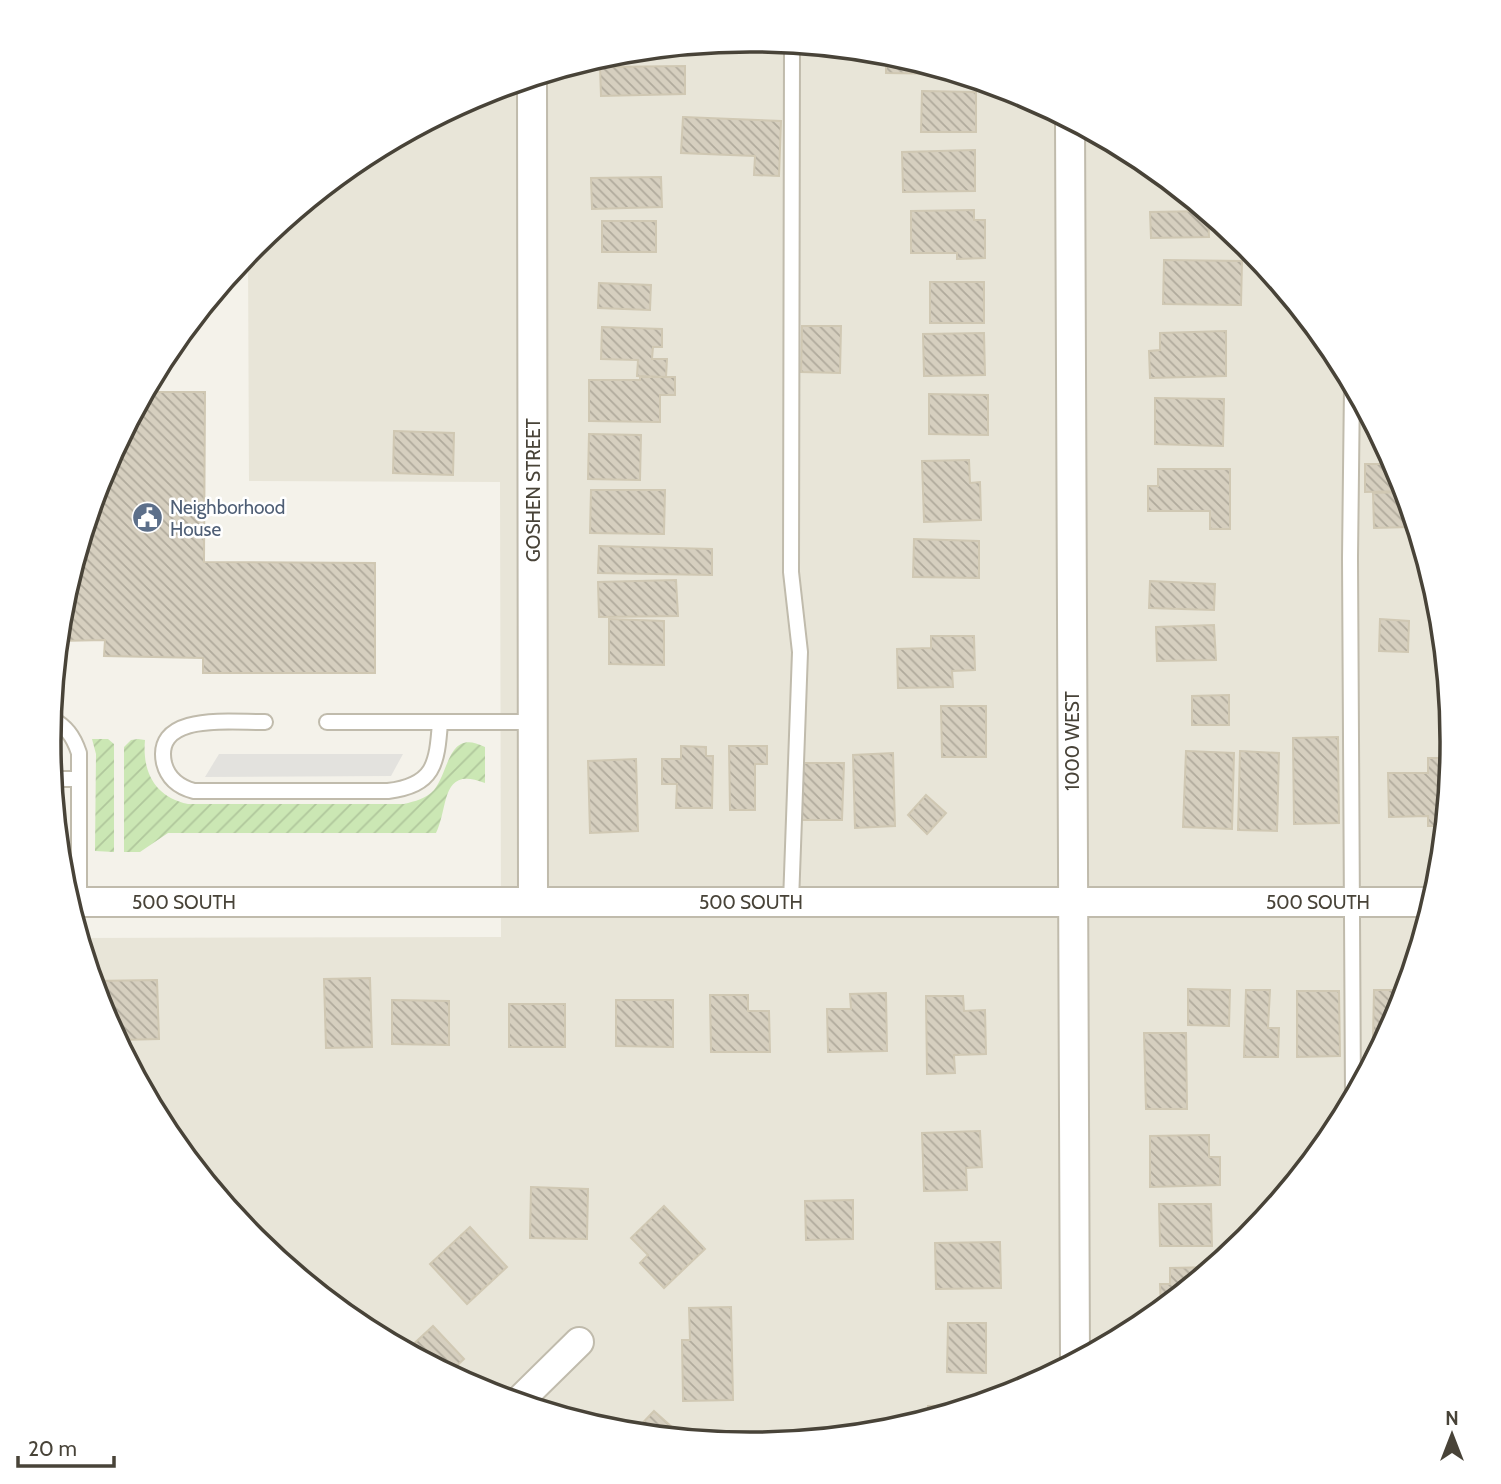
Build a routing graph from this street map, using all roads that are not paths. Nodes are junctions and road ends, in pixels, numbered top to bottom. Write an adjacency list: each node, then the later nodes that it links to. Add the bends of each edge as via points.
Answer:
1 (792, 54): 15 (lane, via 791,572 800,652)
2 (532, 88): 8 (street, GOSHEN STREET)
3 (1070, 132): 16 (street, 1000 WEST)
4 (1352, 404): 17 (lane)
5 (265, 722): 7 (lane, via 190,723 178,728 168,737 165,766 181,787 194,791 405,789 423,781 431,770)
6 (327, 722): 7 (lane)
7 (440, 722): 8 (lane)
8 (533, 722): 14 (street, GOSHEN STREET)
9 (61, 725): 11 (lane, via 79,752)
10 (62, 779): 11 (lane)
11 (79, 779): 12 (lane)
12 (75, 881)
13 (80, 902): 14 (street, 500 SOUTH)
14 (533, 902): 15 (street, 500 SOUTH)
15 (790, 902): 16 (street, 500 SOUTH)
16 (1073, 902): 17 (street, 500 SOUTH); 21 (street, 1000 WEST)
17 (1352, 902): 18 (street, 500 SOUTH); 19 (lane)
18 (1421, 902)
19 (1353, 1078)
20 (579, 1342): 22 (street)
21 (1075, 1350)
22 (526, 1394)

